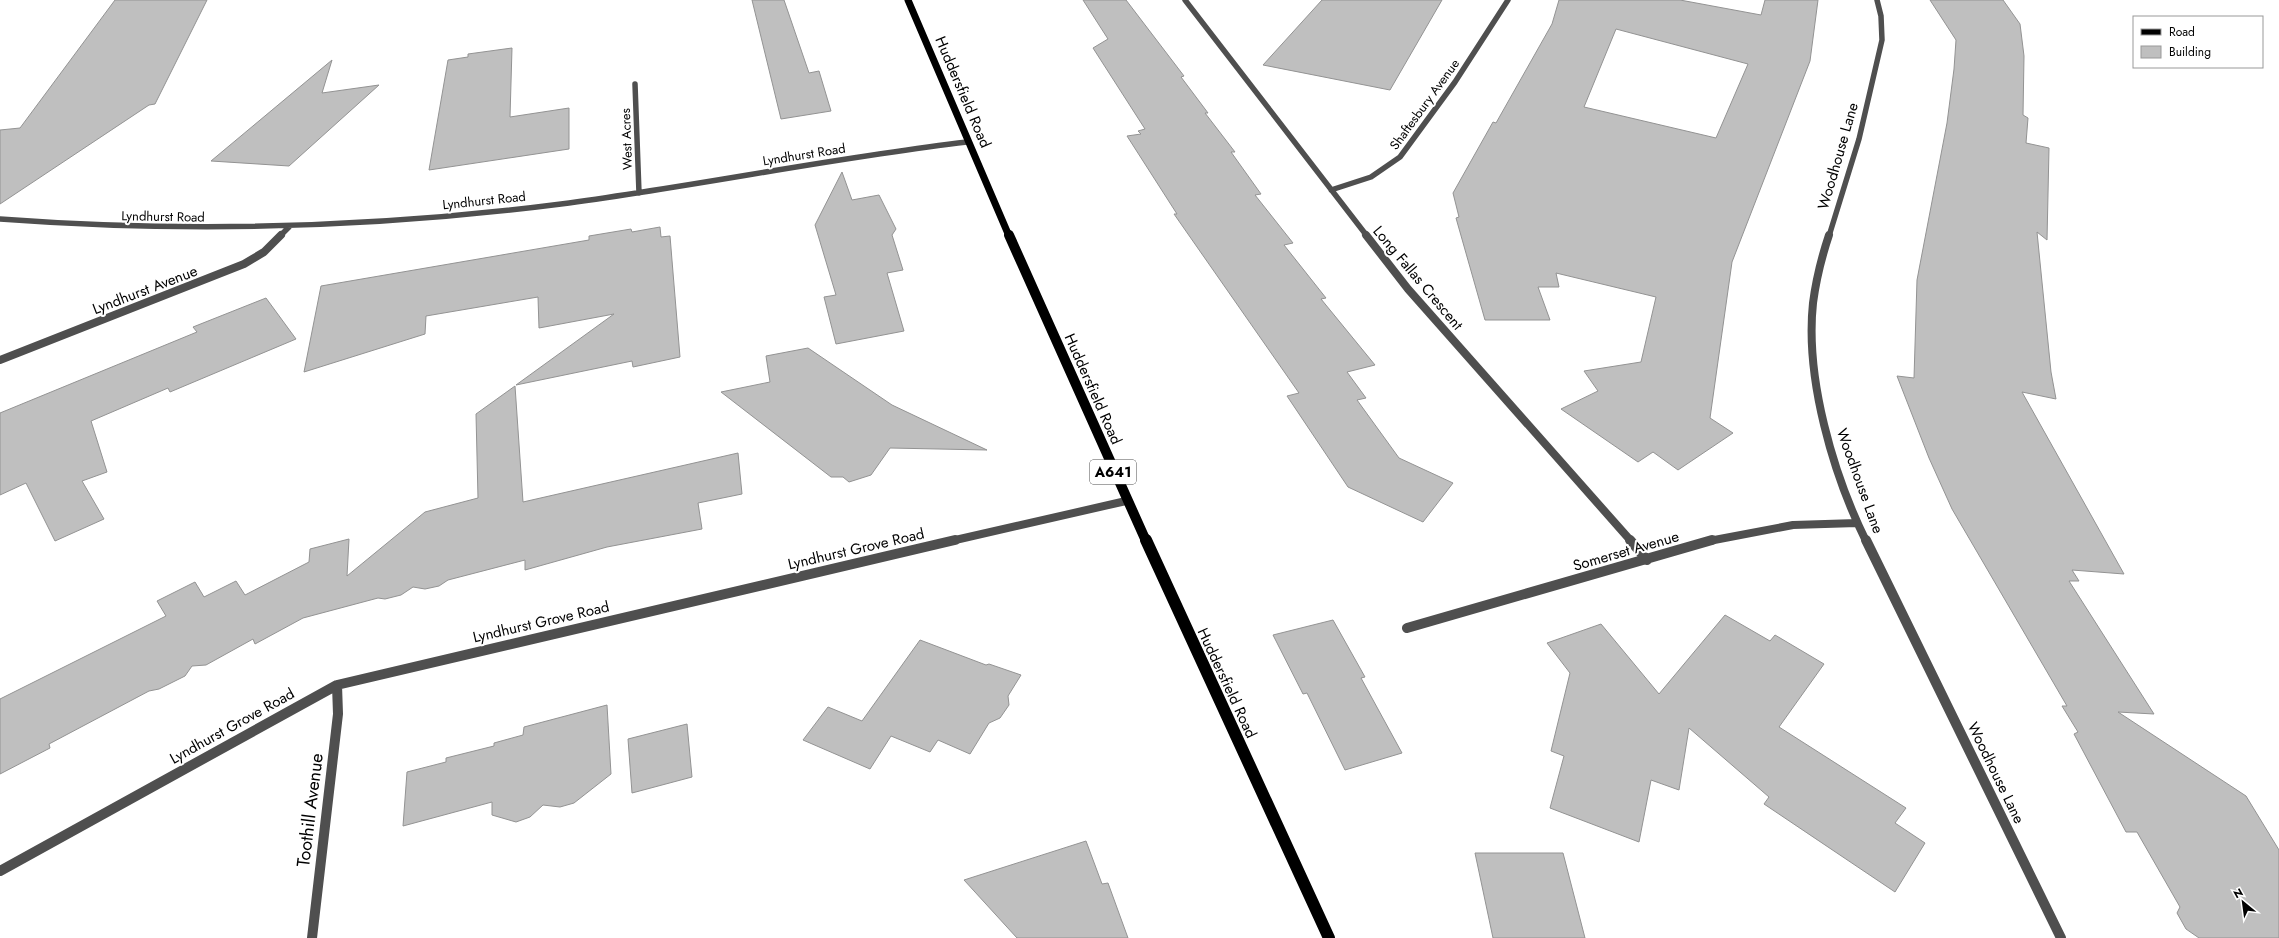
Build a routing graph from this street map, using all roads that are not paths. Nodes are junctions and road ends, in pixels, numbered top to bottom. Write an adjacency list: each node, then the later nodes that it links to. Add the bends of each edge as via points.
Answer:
1 (908, 0): 6 (main road, Huddersfield Road / A641)
2 (1185, 0): 7 (street, Long Fallas Crescent)
3 (1508, 0): 7 (street, Shaftesbury Avenue, via 1455,82 1400,157 1371,176)
4 (1876, 0): 13 (street, Woodhouse Lane, via 1881,16 1882,40 1859,139 1824,251 1813,303 1813,357 1820,406 1832,454)
5 (635, 84): 8 (street, West Acres)
6 (967, 142): 8 (street, Lyndhurst Road, via 919,147); 12 (main road, Huddersfield Road / A641)
7 (1331, 190): 14 (street, Long Fallas Crescent, via 1408,289)
8 (639, 193): 10 (street, Lyndhurst Road, via 462,216)
9 (0, 219): 10 (street, Lyndhurst Road, via 165,229)
10 (289, 227): 11 (street, Lyndhurst Avenue, via 264,252 244,264)
11 (0, 360)
12 (1126, 501): 16 (street, Lyndhurst Grove Road); 19 (main road, Huddersfield Road / A641)
13 (1857, 523): 14 (street, Somerset Avenue, via 1793,525 1749,532); 20 (street, Woodhouse Lane)
14 (1647, 560): 15 (street, Somerset Avenue)
15 (1406, 628)
16 (337, 685): 17 (street, Lyndhurst Grove Road); 18 (street, Toothill Avenue, via 338,714)
17 (0, 871)
18 (312, 938)
19 (1330, 938)
20 (2061, 938)

